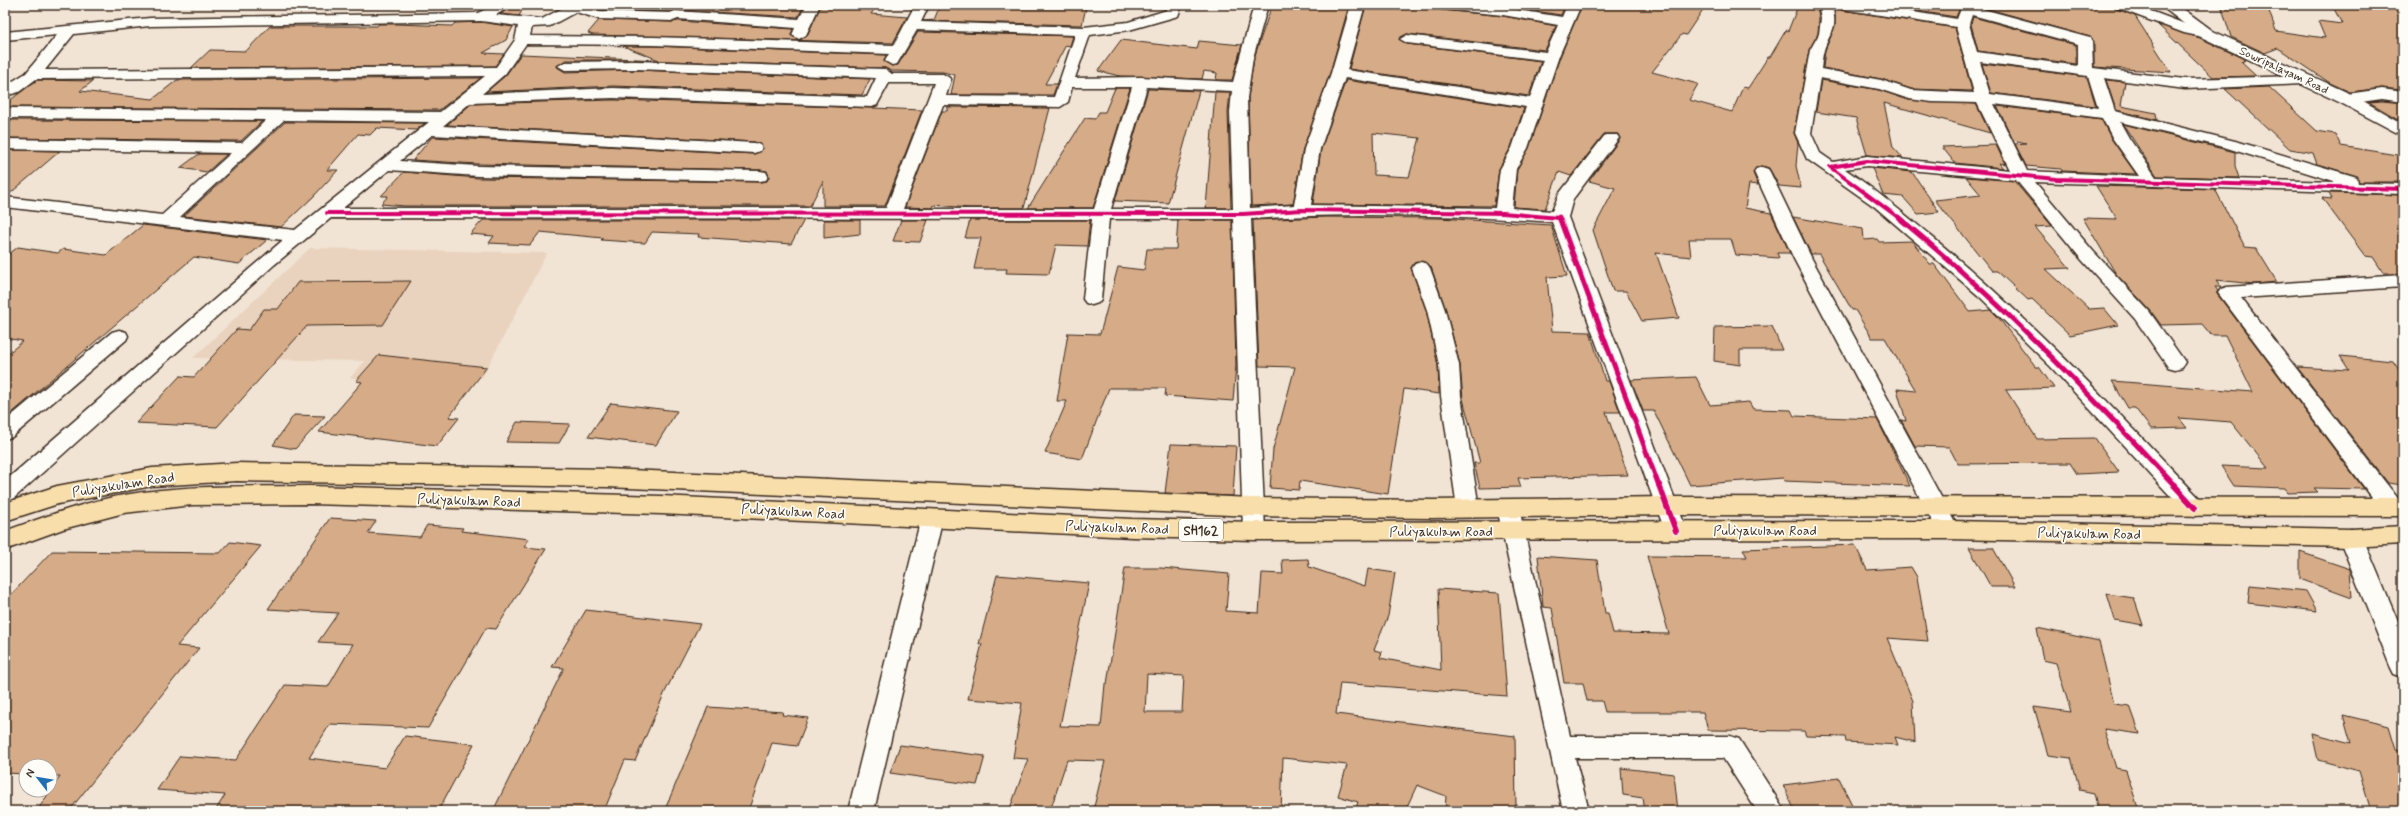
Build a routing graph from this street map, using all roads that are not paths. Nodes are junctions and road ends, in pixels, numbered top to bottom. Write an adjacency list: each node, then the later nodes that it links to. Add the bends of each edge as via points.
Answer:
1 (505, 5): 17 (street)
2 (813, 5): 19 (street)
3 (922, 5): 21 (street)
4 (1175, 5): 23 (street, via 1173,13 1154,20 1129,26)
5 (1262, 5): 45 (street, via 1246,53)
6 (1358, 5): 38 (street)
7 (1442, 5): 18 (street, via 1503,11)
8 (1574, 5): 18 (street)
9 (1825, 5): 37 (street, via 1828,18 1826,34 1818,50)
10 (1842, 5): 13 (street)
11 (2122, 5): 25 (street, via 2189,30)
12 (2168, 5): 25 (street, Sowripalayam Road)
13 (1865, 7): 20 (street)
14 (1967, 7): 20 (street); 39 (street, via 2085,41)
15 (582, 13): 16 (street); 24 (street, via 545,23); 28 (street)
16 (677, 13): 19 (street, via 703,19); 29 (street)
17 (481, 17): 22 (street, via 150,22); 24 (street)
18 (1567, 22): 33 (street)
19 (805, 24): 30 (street)
20 (1962, 24): 32 (street)
21 (912, 26): 23 (street); 31 (street)
22 (69, 30): 26 (street); 40 (street)
23 (1084, 31): 44 (street)
24 (524, 32): 28 (street); 36 (street)
25 (2207, 34): 42 (street, Sowripalayam Road)
26 (5, 36)
27 (1407, 39): 33 (street)
28 (557, 40): 29 (street)
29 (653, 42): 30 (street); 34 (street)
30 (794, 46): 31 (street)
31 (899, 50): 41 (street)
32 (1971, 56): 39 (street); 50 (street)
33 (1552, 57): 55 (street)
34 (636, 65): 35 (street); 41 (street); 47 (street)
35 (565, 66)
36 (500, 71): 40 (street); 51 (street)
37 (1814, 72): 50 (street, via 1881,85 1909,94); 67 (street, via 1803,133 1813,156)
38 (1339, 73): 55 (street); 75 (street, via 1312,149)
39 (2090, 73): 42 (street, via 2185,84); 57 (street)
40 (32, 75): 46 (street)
41 (884, 76): 47 (street, via 872,102); 53 (street, via 943,79)
42 (2302, 79): 52 (street, Sowripalayam Road)
43 (1141, 82): 44 (street); 45 (street); 79 (street)
44 (1066, 83): 53 (street, via 1060,102)
45 (1239, 87): 80 (street)
46 (8, 93)
47 (613, 94): 51 (street)
48 (2382, 94): 49 (street); 52 (street); 54 (street)
49 (2403, 97)
50 (1983, 98): 57 (street); 70 (street)
51 (465, 99): 59 (street)
52 (2347, 99): 61 (street, Sowripalayam Road)
53 (936, 100): 77 (street)
54 (2403, 101)
55 (1536, 104): 78 (street, via 1520,148 1508,169)
56 (5, 113): 58 (street)
57 (2108, 114): 71 (street, via 2120,139); 72 (street, via 2233,145)
58 (280, 115): 59 (street); 64 (street)
59 (444, 117): 60 (street)
60 (428, 130): 65 (street); 66 (street)
61 (2403, 130)
62 (1611, 138): 81 (street, via 1565,198)
63 (5, 144): 64 (street)
64 (246, 148): 82 (street)
65 (754, 148)
66 (385, 165): 69 (street, via 478,171); 76 (street)
67 (1830, 167): 70 (street, via 1867,161); 97 (street, via 1857,184 1961,268 2060,362)
68 (1762, 172): 96 (street, via 1803,259)
69 (760, 176)
70 (2021, 176): 71 (street); 88 (street, via 2087,255 2142,315)
71 (2151, 182): 72 (street)
72 (2374, 188): 73 (street)
73 (2403, 189)
74 (5, 202): 82 (street)
75 (1302, 210): 78 (street); 80 (street)
76 (327, 213): 77 (street); 83 (street)
77 (892, 213): 79 (street)
78 (1503, 213): 81 (street)
79 (1101, 214): 80 (street); 86 (street)
80 (1243, 214): 92 (street)
81 (1559, 217): 91 (street)
82 (166, 220): 83 (street)
83 (299, 236): 90 (street)
84 (1421, 268): 94 (street, via 1436,310 1449,365 1451,396)
85 (2403, 281): 93 (street, via 2227,293)
86 (1092, 299)
87 (119, 336): 89 (street)
88 (2175, 362)
89 (5, 432)
90 (5, 493)
91 (1668, 506): 95 (main road, Puliyakulam Road / SH162); 96 (main road, Puliyakulam Road / SH162); 103 (street)
92 (1252, 507): 94 (main road, Puliyakulam Road / SH162); 98 (main road, Puliyakulam Road / SH162, via 607,478 237,472 152,477 57,495); 101 (street)
93 (2397, 507): 97 (main road, Puliyakulam Road / SH162)
94 (1468, 508): 95 (main road, Puliyakulam Road / SH162)
95 (1508, 508): 102 (street)
96 (1937, 508): 97 (main road, Puliyakulam Road / SH162); 100 (street)
97 (2195, 508)
98 (5, 512)
99 (932, 518): 101 (main road, Puliyakulam Road / SH162); 106 (main road, Puliyakulam Road / SH162, via 631,504 310,495 192,496 124,504 59,521); 109 (street)
100 (1948, 530): 103 (main road, Puliyakulam Road / SH162); 105 (main road, Puliyakulam Road / SH162)
101 (1254, 531): 102 (main road, Puliyakulam Road / SH162)
102 (1513, 531): 103 (main road, Puliyakulam Road / SH162); 108 (street)
103 (1676, 531)
104 (2403, 535): 105 (main road, Puliyakulam Road / SH162)
105 (2351, 538): 107 (street)
106 (5, 541)
107 (2403, 666)
108 (1560, 747): 110 (street); 111 (street, via 1730,747)
109 (861, 811)
110 (1576, 811)
111 (1772, 811)

